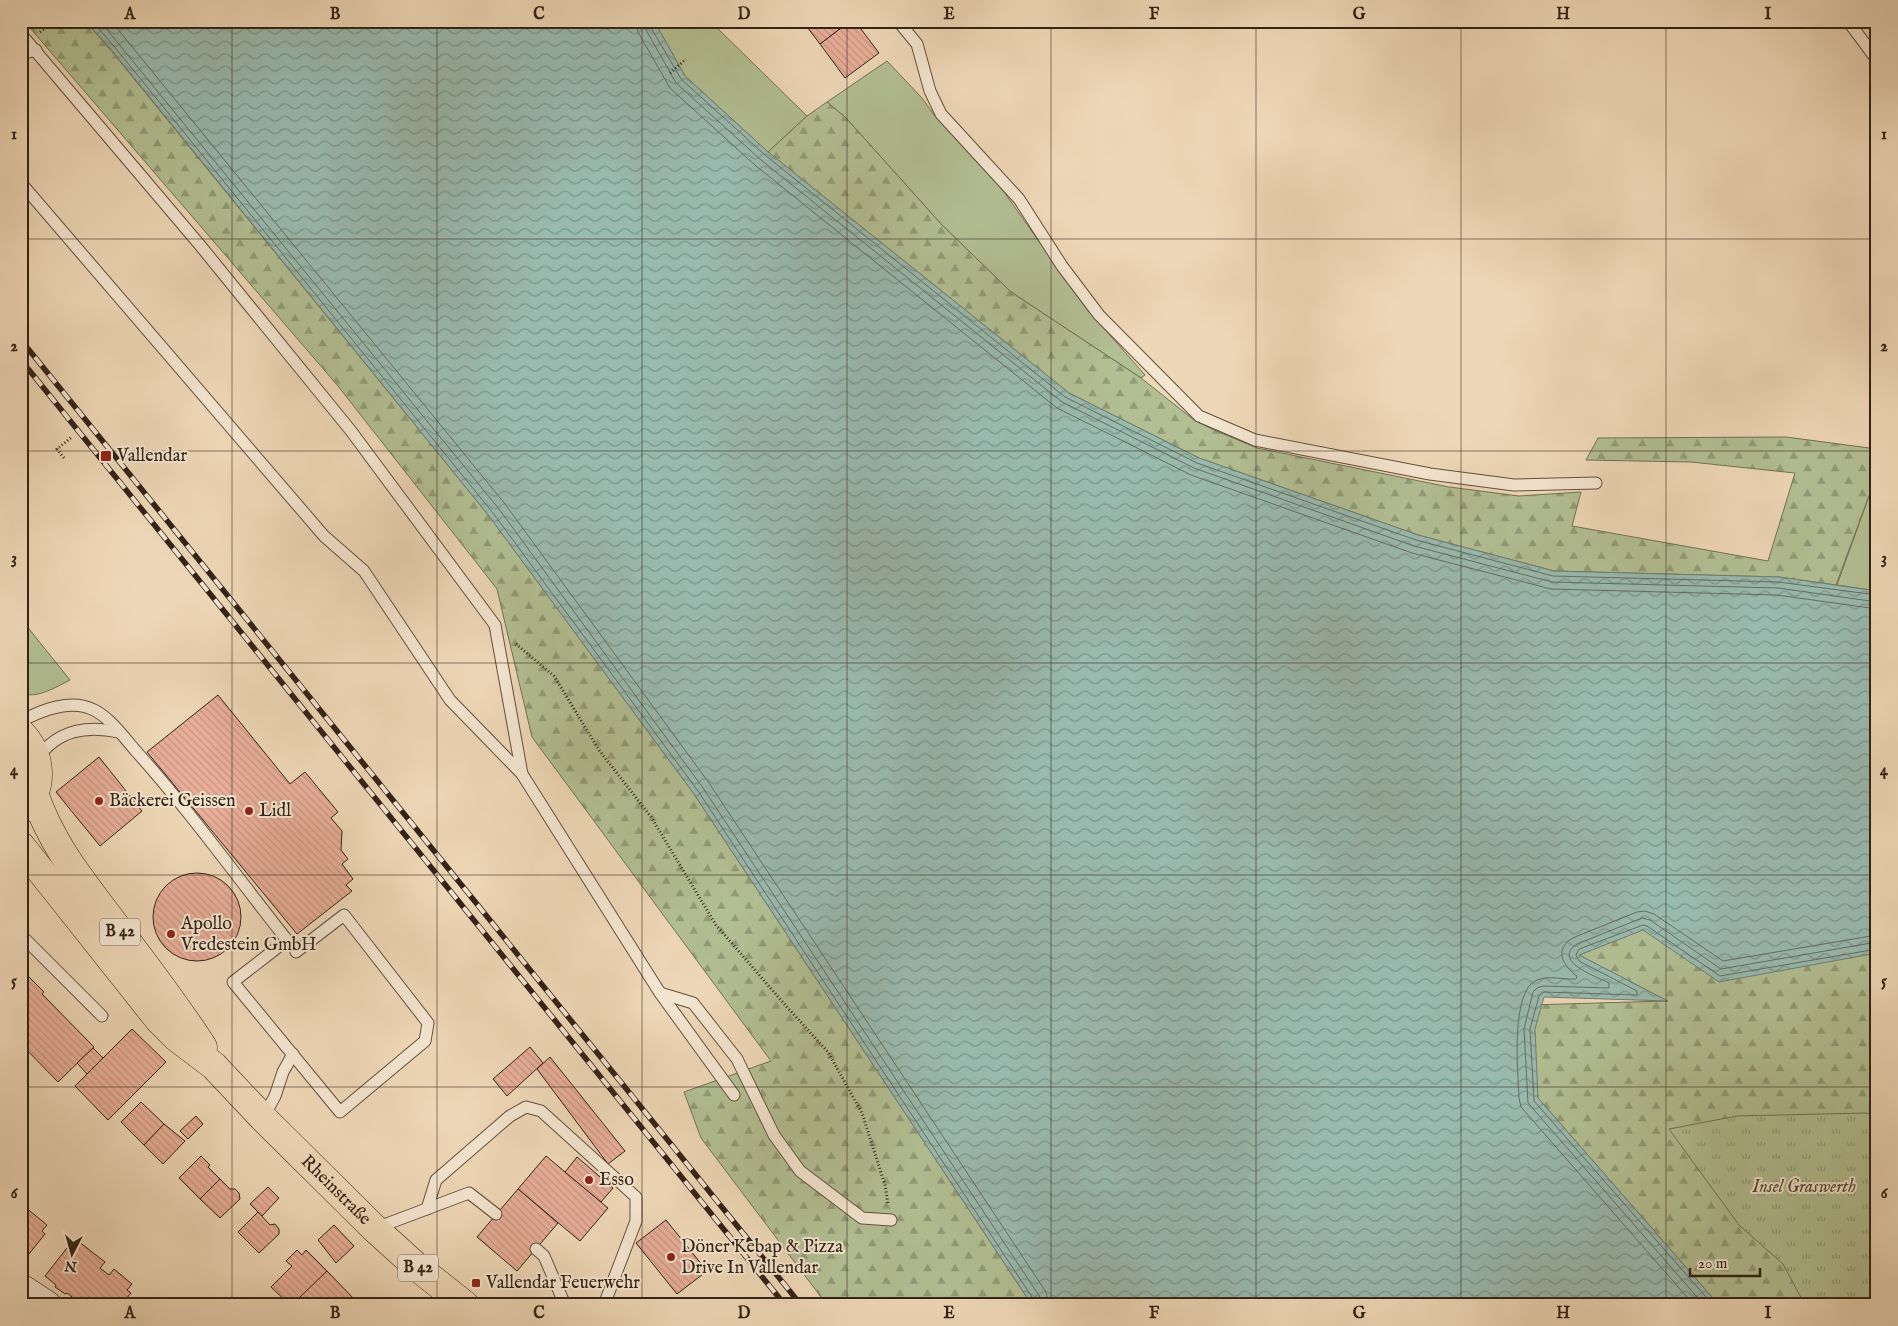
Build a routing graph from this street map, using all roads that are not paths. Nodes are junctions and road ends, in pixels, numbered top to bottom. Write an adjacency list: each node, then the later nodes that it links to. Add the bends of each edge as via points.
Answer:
1 (898, 21): 8 (lane, via 917,44 930,91 941,114 1019,198 1062,266 1099,315 1199,416 1255,440 1430,474 1514,485)
2 (1848, 21): 6 (lane)
3 (21, 34): 4 (lane)
4 (36, 50): 5 (lane); 13 (lane, via 350,431 494,625)
5 (21, 54)
6 (1877, 60)
7 (21, 183): 13 (lane, via 324,536 364,571 450,700)
8 (1596, 483)
9 (21, 721): 10 (lane, via 51,708 76,706 95,710)
10 (119, 732): 12 (lane, via 75,731 50,743); 20 (lane, via 287,940 234,982)
11 (21, 733): 12 (main road, Rheinstraße / B 42, via 34,749)
12 (37, 760): 14 (main road, Rheinstraße / B 42, via 38,782)
13 (522, 774): 18 (lane)
14 (28, 802): 21 (main road, Rheinstraße / B 42, via 65,859 177,1007)
15 (21, 846): 21 (main road, Rheinstraße / B 42, via 159,1020)
16 (21, 936): 19 (lane)
17 (296, 952): 20 (lane, via 344,915 428,1023 425,1041 340,1112)
18 (660, 993): 22 (lane); 26 (lane, via 692,1003 737,1058 774,1135 800,1171 862,1218)
19 (102, 1016)
20 (293, 1054): 23 (lane)
21 (214, 1066): 23 (main road, Rheinstraße / B 42)
22 (734, 1095)
23 (262, 1118): 27 (main road, Rheinstraße / B 42)
24 (427, 1209): 25 (lane, via 469,1193); 27 (lane); 33 (lane, via 436,1180 510,1116 526,1107 541,1111 636,1197 636,1221)
25 (496, 1214)
26 (891, 1220)
27 (374, 1228): 31 (main road, Rheinstraße / B 42)
28 (536, 1249): 32 (lane, via 544,1256)
29 (21, 1288): 30 (street)
30 (47, 1305)
31 (465, 1305)
32 (565, 1305)
33 (604, 1305)

